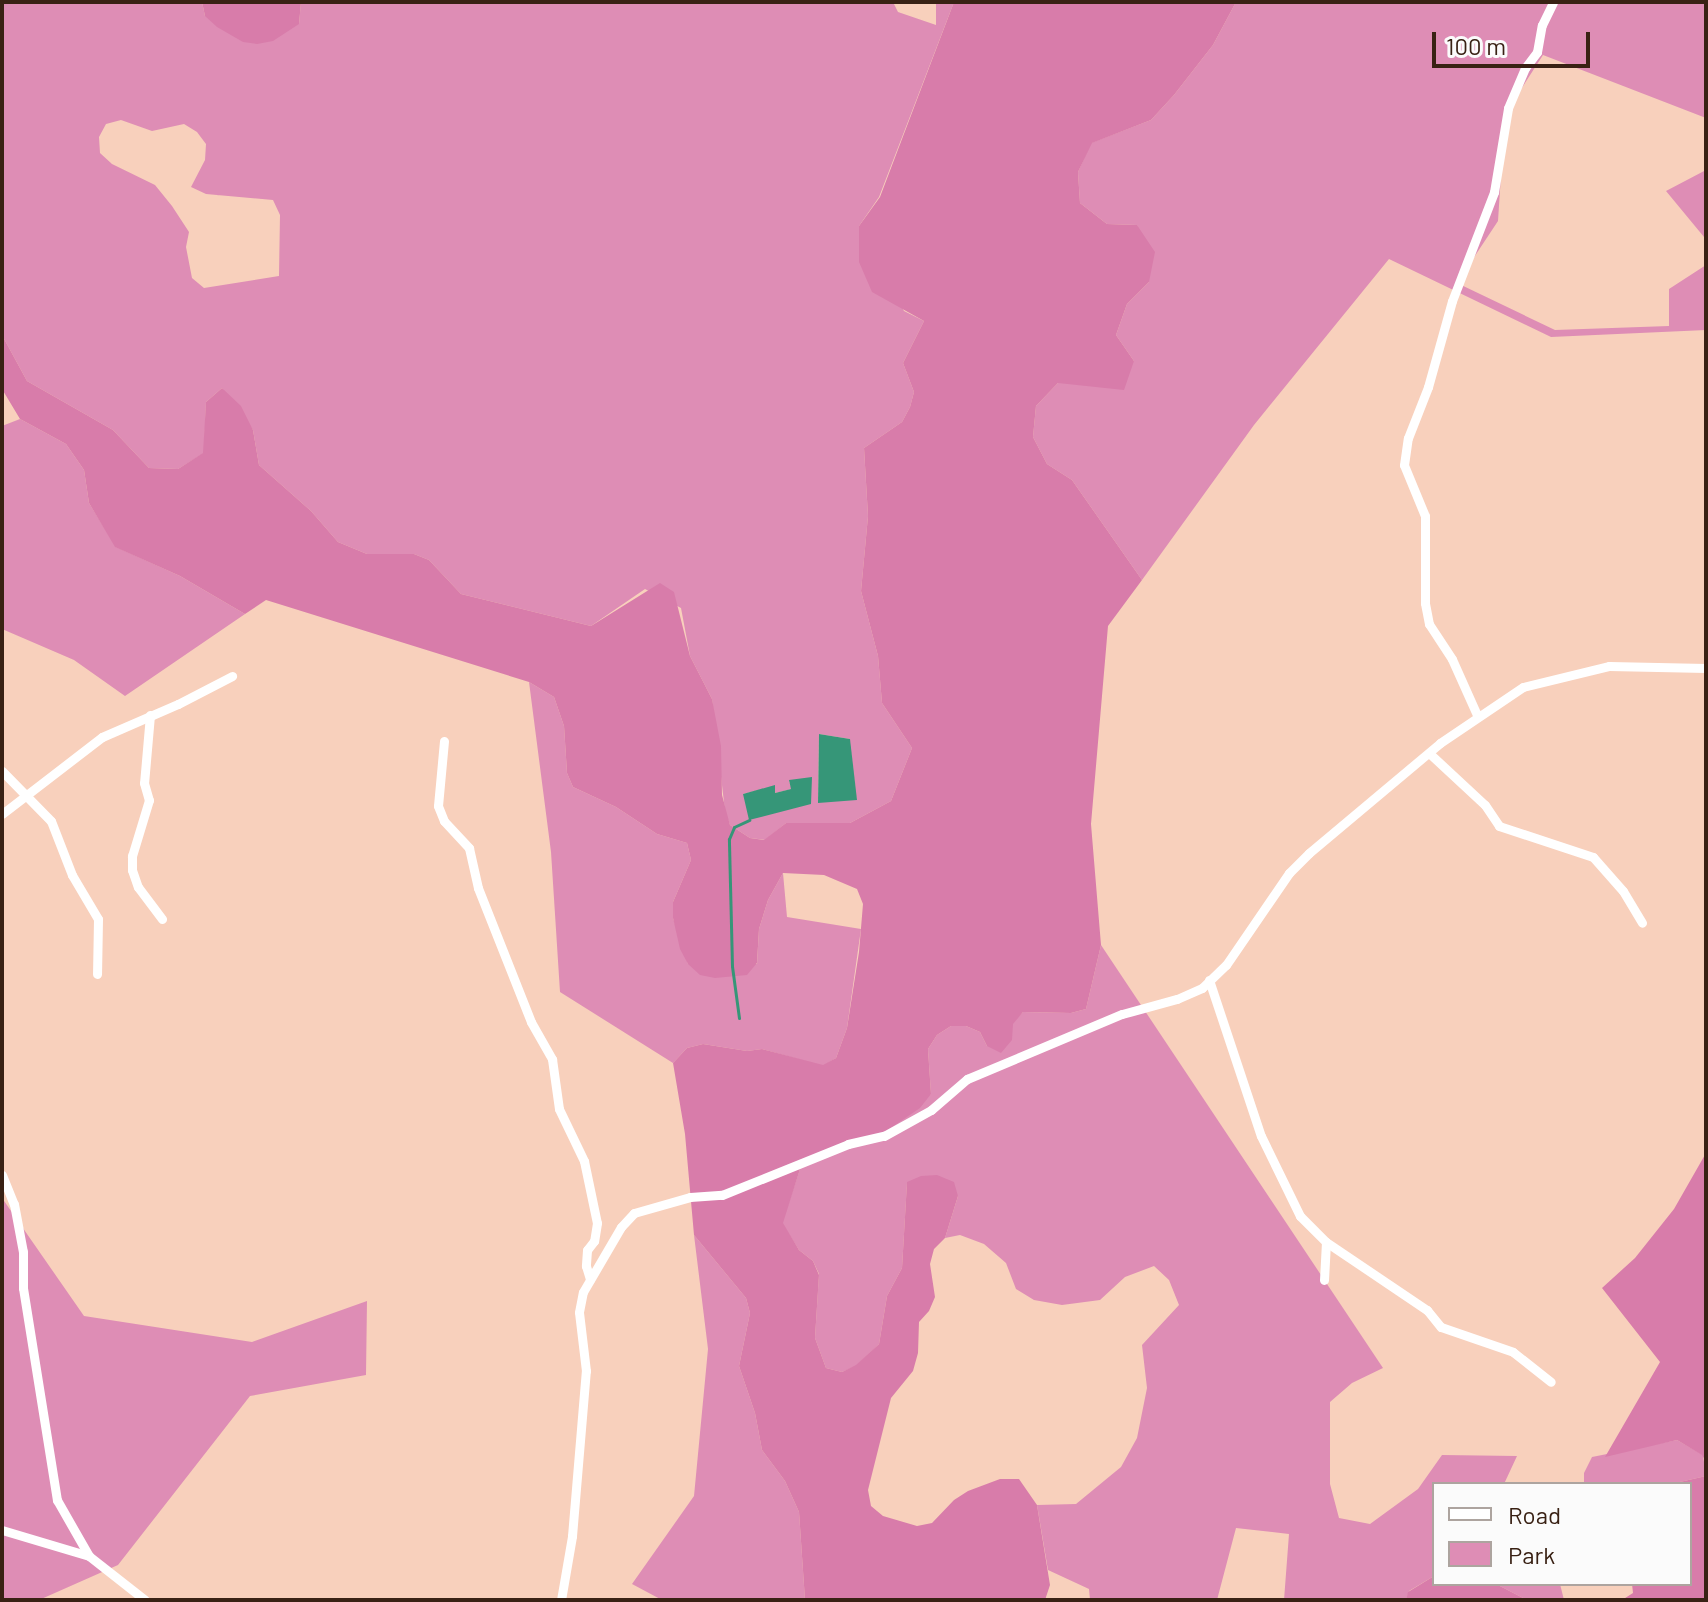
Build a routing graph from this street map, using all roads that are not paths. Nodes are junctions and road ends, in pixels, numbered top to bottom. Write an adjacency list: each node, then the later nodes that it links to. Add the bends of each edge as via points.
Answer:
1 (1553, 2): 5 (street, via 1537,52 1508,108 1494,192 1452,301 1404,465 1425,516 1429,624 1452,659)
2 (1706, 668): 5 (street, via 1609,666 1576,672 1523,687)
3 (232, 676): 4 (street)
4 (150, 715): 9 (street, via 102,737); 11 (street, via 144,783 149,800 132,870)
5 (1477, 715): 7 (street)
6 (444, 741): 17 (street, via 438,806 444,821 469,848 478,888 531,1022 552,1059 559,1109 584,1161 597,1223 587,1250)
7 (1429, 753): 12 (street, via 1485,805 1499,826 1593,857); 14 (street, via 1289,873 1226,965)
8 (2, 771): 9 (street)
9 (26, 795): 10 (street); 13 (street, via 51,821 72,875 98,919)
10 (2, 814)
11 (162, 919)
12 (1642, 923)
13 (97, 974)
14 (1209, 980): 16 (street, via 1261,1136 1300,1216); 17 (street, via 1177,999 1122,1014 967,1079 931,1110 884,1136 848,1144 722,1195 690,1197 634,1213)
15 (2, 1175): 21 (street, via 23,1252 23,1288 57,1500)
16 (1326, 1242): 18 (street); 19 (street, via 1427,1310 1441,1327 1513,1352)
17 (590, 1279): 23 (street, via 579,1312 586,1371)
18 (1324, 1280)
19 (1551, 1382)
20 (2, 1530): 21 (street)
21 (89, 1556): 22 (street)
22 (145, 1600)
23 (561, 1600)

